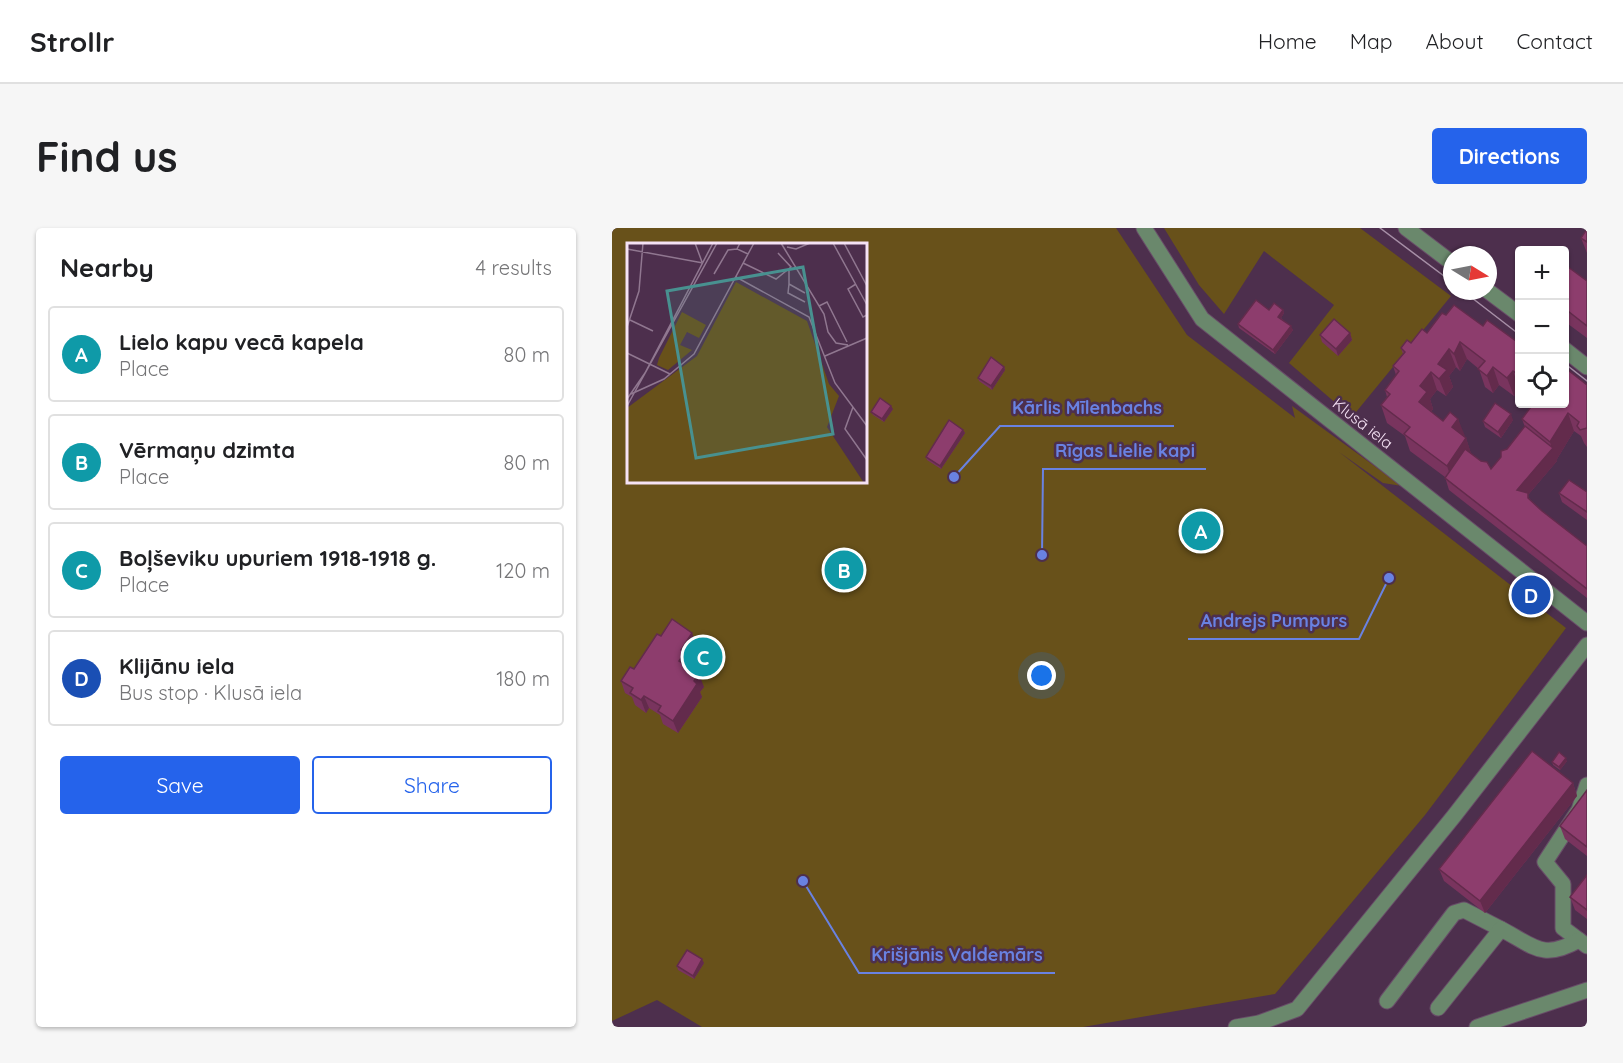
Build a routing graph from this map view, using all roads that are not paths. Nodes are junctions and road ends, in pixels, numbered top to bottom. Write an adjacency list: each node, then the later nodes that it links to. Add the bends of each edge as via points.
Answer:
1 (1144, 228): 8 (street, Klusā iela, via 1202,319)
2 (1406, 228): 3 (street)
3 (1443, 257)
4 (1497, 298): 5 (street)
5 (1515, 311)
6 (1569, 354): 7 (street)
7 (1587, 367)
8 (1587, 623)
9 (1587, 645): 16 (street, via 1297,1009)
10 (1587, 785): 12 (street, via 1579,810 1545,862 1563,884 1563,928)
11 (1501, 929): 12 (street, via 1544,952); 14 (street, via 1464,910 1454,913); 15 (street)
12 (1583, 943)
13 (1587, 990): 17 (street)
14 (1387, 1001)
15 (1438, 1008)
16 (1236, 1027)
17 (1477, 1027)

